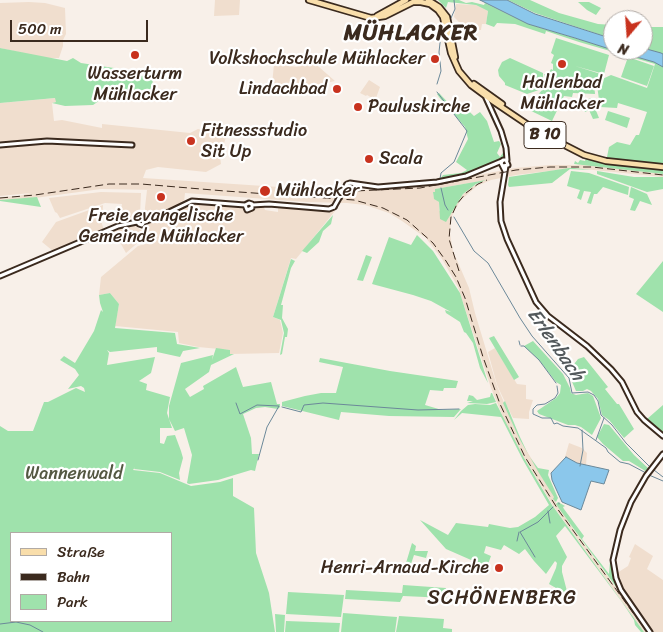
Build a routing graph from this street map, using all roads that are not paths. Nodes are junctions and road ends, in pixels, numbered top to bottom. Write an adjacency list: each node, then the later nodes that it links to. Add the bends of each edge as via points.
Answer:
1 (309, 0): 5 (main road, B 10, via 363,16)
2 (406, 0): 5 (main road, B 10)
3 (428, 0): 6 (main road, B 10, via 441,8 447,17 456,57)
4 (416, 1): 5 (main road, B 10); 6 (main road, B 10, via 432,5 442,16 454,61)
5 (387, 13)
6 (470, 82): 7 (main road, B 10); 8 (main road, B 10)
7 (484, 96): 8 (main road, B 10); 9 (street, via 489,100)
8 (495, 101): 9 (street); 13 (main road, B 10, via 537,131 584,155 606,161)
9 (490, 108): 12 (street, via 507,151)
10 (0, 145): 11 (street, via 47,141)
11 (132, 145)
12 (504, 163): 14 (street, bridge, via 430,183 378,187 348,184 334,207 329,209 269,204 252,205 250,210 245,205 192,201 144,222 140,218 137,222 112,229); 15 (street, via 500,206 503,228 540,308 601,358 618,376 644,420)
13 (663, 167)
14 (0, 276)
15 (663, 436)
16 (663, 454): 17 (street, via 632,502 620,530 613,560 618,584)
17 (650, 632)

